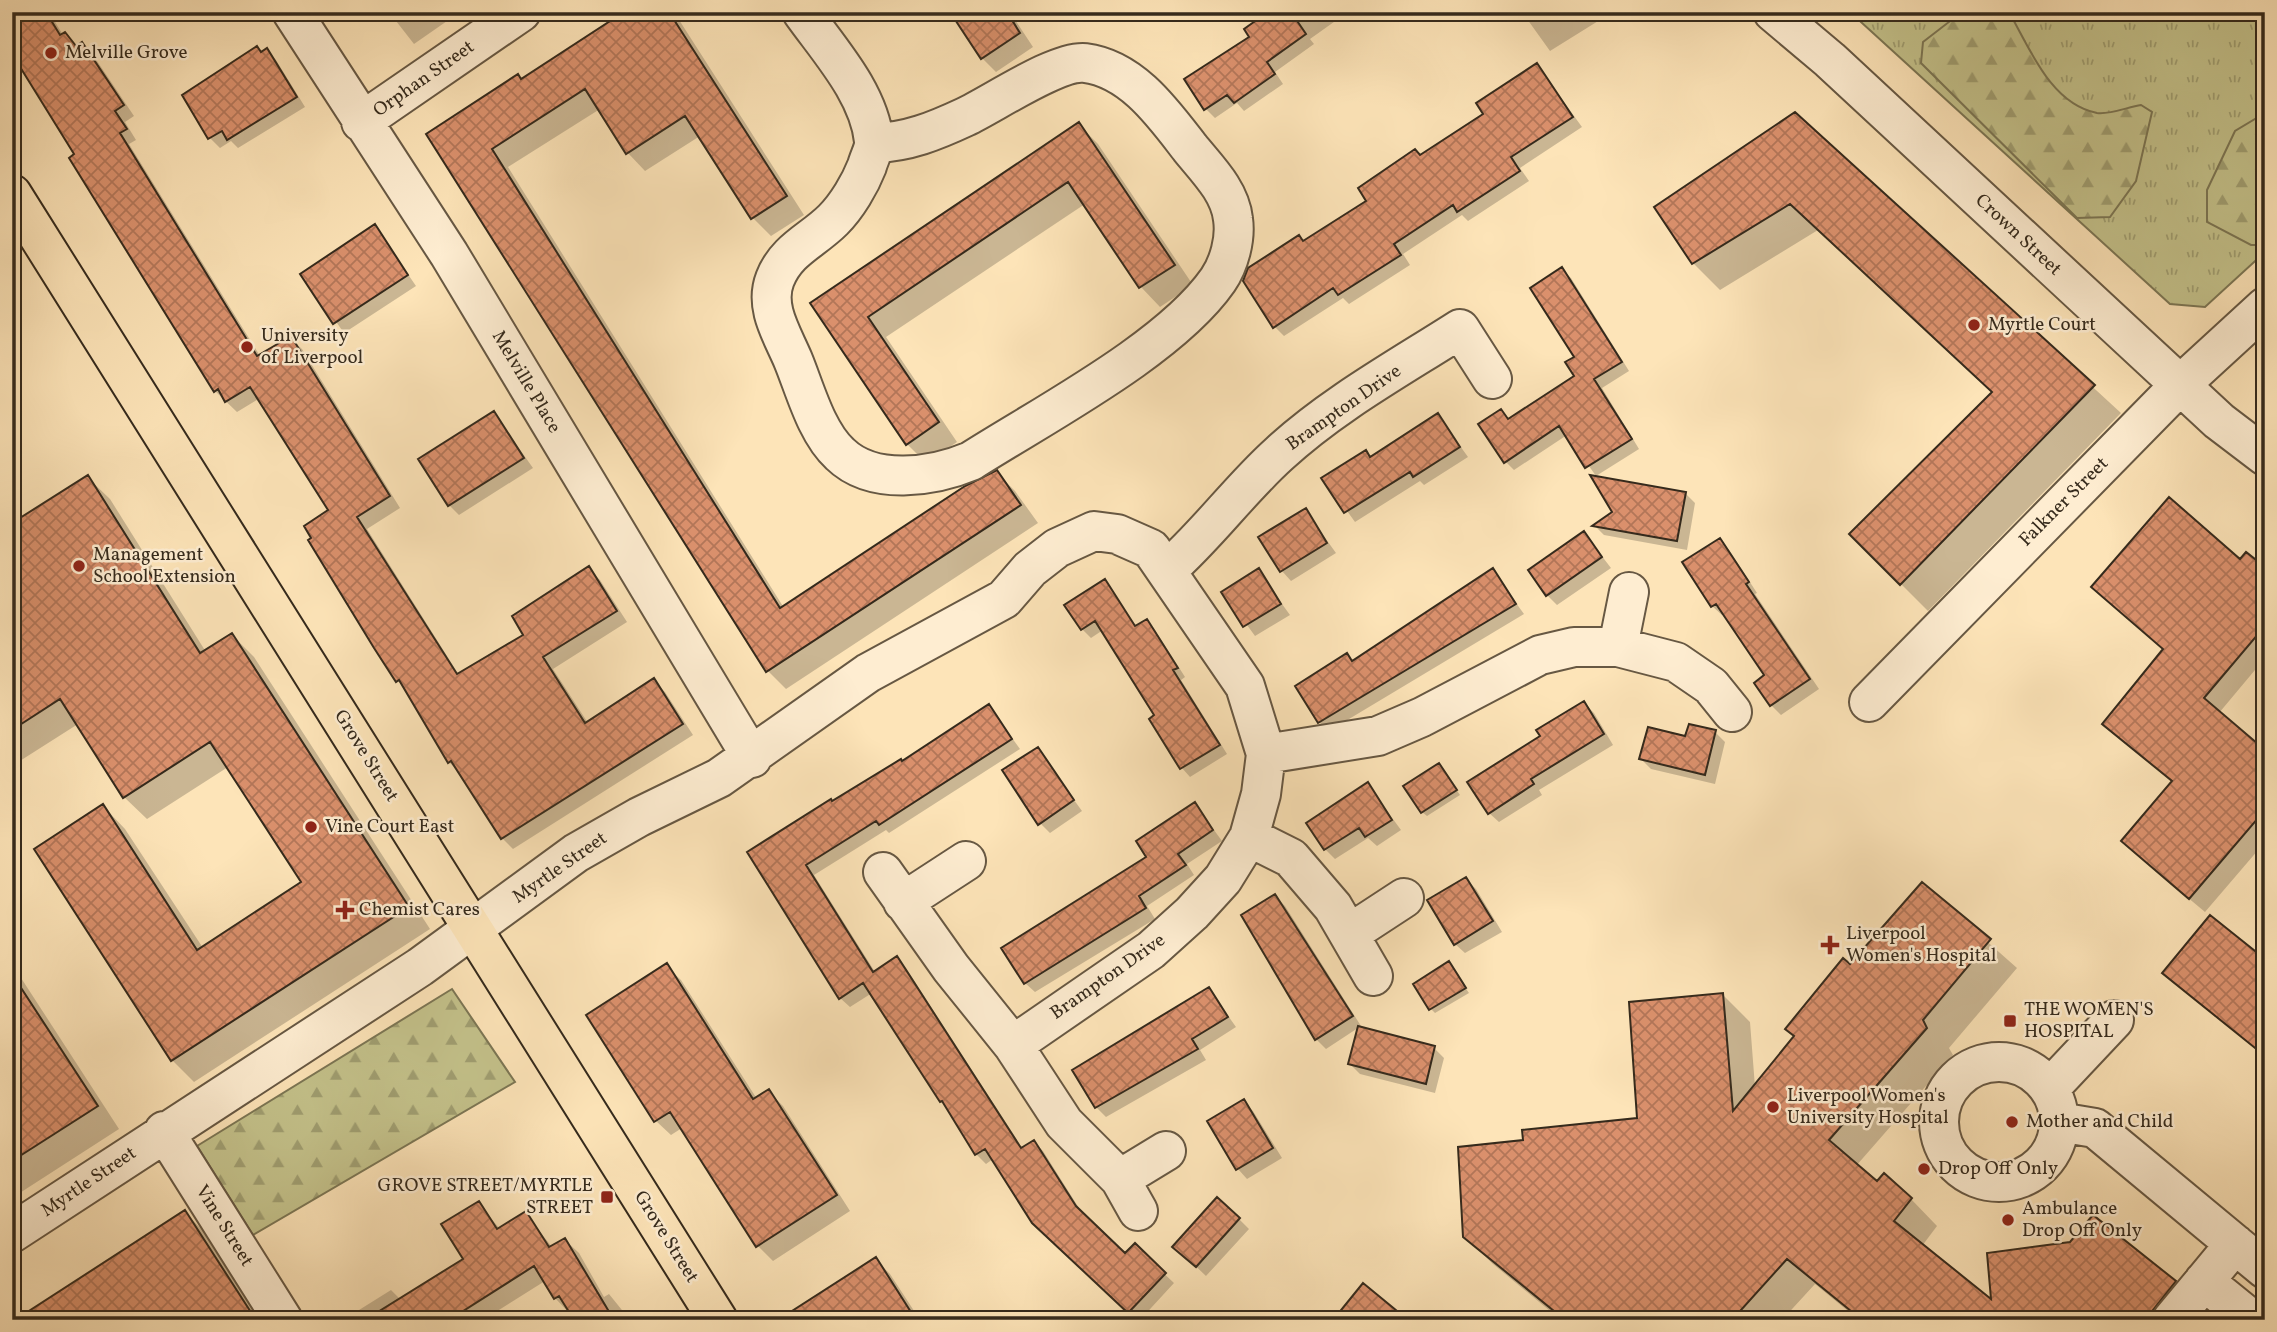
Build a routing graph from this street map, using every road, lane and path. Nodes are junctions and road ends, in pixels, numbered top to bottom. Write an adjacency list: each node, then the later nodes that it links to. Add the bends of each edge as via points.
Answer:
1 (292, 12): 5 (street, Melville Place)
2 (802, 12): 6 (street, via 866,105)
3 (1773, 12): 10 (street, Crown Street)
4 (511, 15): 5 (street, Orphan Street)
5 (361, 122): 19 (street, Melville Place, via 449,254)
6 (875, 143): 6 (street, via 862,180 834,219 781,264 773,283 772,312 825,435 841,456 868,470 917,477 971,461 1136,356 1219,279 1231,252 1234,221 1229,200 1215,180 1160,109 1127,79 1099,66 1082,63 1052,71 966,117 903,142)
7 (12, 194): 23 (main road, Grove Street)
8 (2265, 307): 10 (street, Falkner Street)
9 (1492, 379): 13 (street, Brampton Drive, via 1460,329 1339,407 1278,454 1201,540)
10 (2180, 385): 11 (street, Crown Street); 16 (street, Falkner Street)
11 (2265, 456)
12 (1117, 534): 13 (street, Brampton Drive, via 1151,549); 19 (street, Myrtle Street, via 1094,531 1057,548 1030,569 1004,599 868,673)
13 (1167, 570): 18 (street, Brampton Drive, via 1245,686)
14 (1629, 592): 15 (street)
15 (1618, 648): 17 (street, via 1676,662 1711,686); 18 (street, via 1574,647 1540,655 1378,736)
16 (1869, 702)
17 (1732, 712)
18 (1266, 754): 20 (street, Brampton Drive, via 1261,794)
19 (752, 758): 23 (street, Myrtle Street, via 576,853)
20 (1248, 837): 24 (street, via 1291,858 1333,907); 27 (street, Brampton Drive, via 1223,880 1152,950)
21 (966, 861): 27 (street, via 893,887)
22 (1404, 898): 24 (street)
23 (474, 930): 28 (street, Myrtle Street); 35 (main road, Grove Street)
24 (1349, 934): 25 (street)
25 (1373, 976)
26 (2114, 1020): 31 (street, via 2055,1105 2095,1128)
27 (1013, 1045): 29 (street, via 1063,1123 1129,1195)
28 (164, 1131): 30 (street, Myrtle Street); 34 (street, Vine Street)
29 (1166, 1151)
30 (12, 1233)
31 (2235, 1244): 32 (street); 33 (street)
32 (2265, 1269)
33 (2204, 1281): 36 (street); 37 (street)
34 (284, 1320)
35 (718, 1320)
36 (2172, 1320)
37 (2252, 1320)

